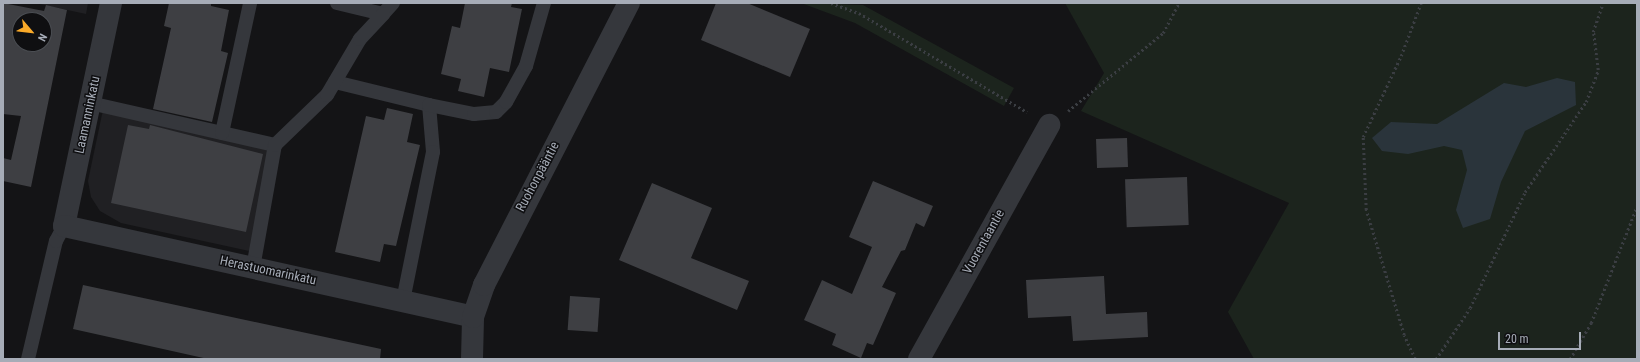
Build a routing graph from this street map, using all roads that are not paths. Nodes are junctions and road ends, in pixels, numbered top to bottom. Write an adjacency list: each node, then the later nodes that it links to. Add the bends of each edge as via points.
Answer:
1 (111, 3): 9 (street, Laamanninkatu)
2 (250, 3): 12 (lane)
3 (337, 3): 7 (lane)
4 (393, 3): 7 (lane)
5 (544, 3): 10 (lane, via 526,66 506,102 496,112 474,114)
6 (628, 3): 17 (street, Ruohonpääntie, via 499,251)
7 (383, 14): 8 (lane, via 360,39)
8 (335, 82): 10 (lane); 13 (lane)
9 (90, 103): 12 (lane); 14 (street, Laamanninkatu)
10 (429, 105): 16 (lane, via 433,152)
11 (1049, 125): 20 (street, Vuorentaantie)
12 (222, 133): 13 (lane)
13 (275, 145): 15 (lane)
14 (64, 226): 15 (street, Herastuomarinkatu); 18 (lane, via 56,241)
15 (253, 268): 16 (street, Herastuomarinkatu)
16 (403, 301): 17 (street, Herastuomarinkatu)
17 (473, 317): 19 (street, Ruohonpääntie)
18 (28, 359)
19 (472, 359)
20 (919, 359)

